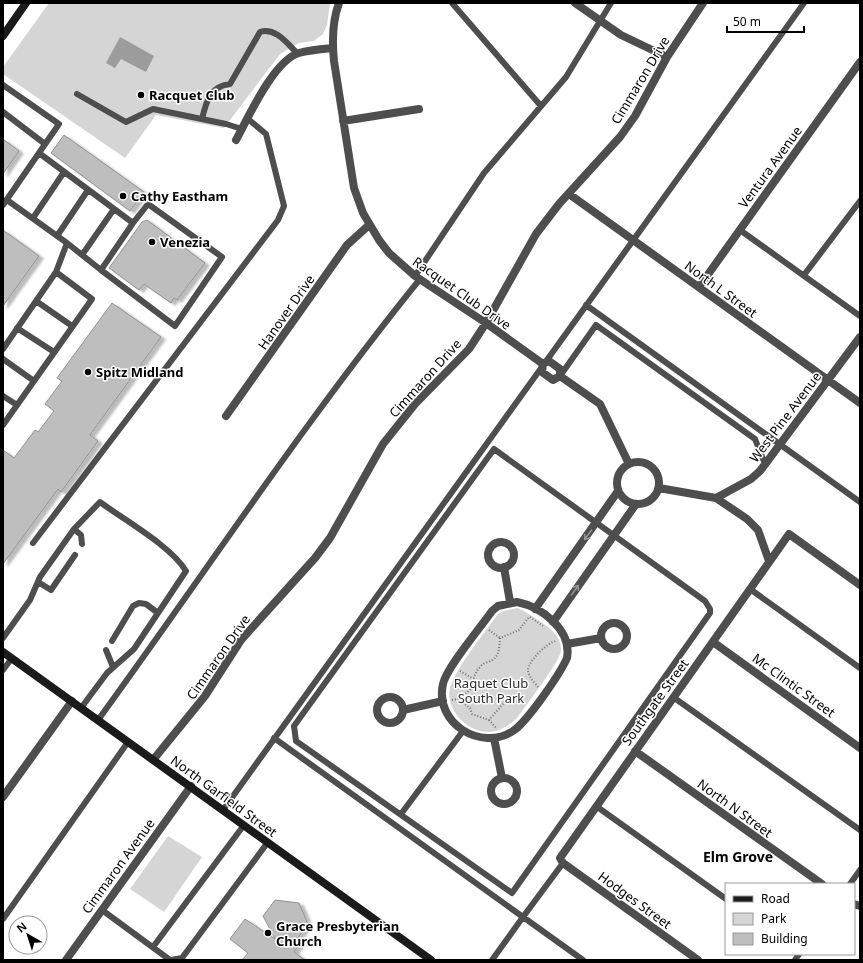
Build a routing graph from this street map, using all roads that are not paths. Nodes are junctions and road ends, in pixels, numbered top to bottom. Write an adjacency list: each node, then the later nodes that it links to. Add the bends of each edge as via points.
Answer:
1 (26, 3): 9 (main road)
2 (338, 3): 10 (street, Racquet Club Drive)
3 (452, 3): 16 (lane)
4 (575, 3): 8 (street)
5 (611, 3): 8 (lane)
6 (703, 3): 12 (street, Cimmaron Drive)
7 (804, 3): 38 (lane)
8 (600, 22): 12 (street); 16 (lane, via 569,73)
9 (3, 36)
10 (333, 48): 11 (street); 21 (street, Racquet Club Drive)
11 (297, 53): 19 (lane, via 275,33 266,30 260,32 230,84 214,90 206,100); 20 (street, via 278,68)
12 (667, 57): 28 (street, Cimmaron Drive, via 635,116 620,137)
13 (860, 62): 36 (street, Ventura Avenue)
14 (3, 84): 24 (lane, via 59,124)
15 (77, 94): 19 (lane, via 126,122 153,109)
16 (541, 106): 44 (lane, via 484,173)
17 (419, 109): 21 (street)
18 (3, 112): 24 (lane)
19 (202, 119): 22 (lane)
20 (248, 119): 22 (street); 76 (lane, via 266,134 284,206 278,220)
21 (343, 121): 35 (street, Racquet Club Drive, via 354,188)
22 (242, 129): 23 (street)
23 (236, 140)
24 (45, 144): 25 (lane)
25 (39, 153): 26 (lane); 29 (lane)
26 (64, 172): 27 (lane); 33 (lane)
27 (88, 190): 32 (lane); 37 (lane)
28 (569, 194): 38 (street, North L Street); 49 (street, Cimmaron Drive, via 548,216 536,234)
29 (7, 200): 31 (lane); 33 (lane)
30 (860, 201): 43 (lane)
31 (3, 205)
32 (114, 209): 34 (lane); 40 (lane)
33 (32, 218): 37 (lane)
34 (133, 223): 41 (lane); 41 (lane, via 148,204 222,257 175,326)
35 (369, 225): 44 (street, Racquet Club Drive, via 389,253); 63 (street, Hanover Drive, via 347,245)
36 (740, 230): 43 (lane); 45 (street, Ventura Avenue)
37 (57, 236): 39 (lane)
38 (634, 240): 45 (street, North L Street); 47 (lane)
39 (67, 243): 40 (lane); 42 (lane)
40 (82, 255): 41 (lane)
41 (101, 270)
42 (56, 272): 46 (lane); 50 (lane, via 92,299)
43 (804, 276): 48 (lane)
44 (417, 278): 49 (street, Racquet Club Drive); 104 (lane)
45 (699, 287): 59 (street, North L Street)
46 (36, 301): 50 (lane); 51 (lane)
47 (586, 305): 56 (lane); 65 (lane)
48 (860, 316)
49 (486, 323): 56 (street, Racquet Club Drive); 111 (street, Cimmaron Drive, via 468,349 416,404 383,444 330,538 250,630 202,701)
50 (72, 326): 54 (lane)
51 (17, 328): 53 (lane); 54 (lane)
52 (860, 337): 59 (street, West Pine Avenue)
53 (3, 349)
54 (54, 352): 58 (lane)
55 (3, 359): 58 (lane)
56 (543, 364): 57 (street, Racquet Club Drive, via 549,361 560,369); 106 (lane)
57 (560, 376): 66 (street, Racquet Club Drive, via 600,404); 67 (lane, via 596,325 754,439)
58 (34, 380): 62 (lane)
59 (828, 380): 61 (street, North L Street); 65 (street, West Pine Avenue)
60 (3, 396): 62 (lane)
61 (860, 403)
62 (17, 405): 64 (lane)
63 (226, 416)
64 (3, 425)
65 (781, 445): 67 (street, West Pine Avenue); 71 (lane)
66 (629, 464): 68 (street, via 642,462 653,468 659,478); 69 (street, via 617,478)
67 (766, 464): 70 (street, West Pine Avenue, via 751,478)
68 (659, 488): 70 (street); 72 (street, via 653,498 643,504)
69 (618, 491): 72 (street, via 627,501); 73 (street)
70 (716, 498): 79 (street, via 747,519 758,530)
71 (860, 502)
72 (636, 504): 75 (street)
73 (596, 523): 75 (lane); 85 (street, one-way to 85); 117 (lane, via 494,449 294,726 296,741)
74 (74, 529): 77 (lane, via 81,535); 81 (lane); 86 (lane, via 100,502 181,563 186,571)
75 (614, 536): 87 (street, one-way to 75); 117 (lane, via 705,601 710,613 512,893)
76 (33, 543)
77 (82, 544)
78 (75, 555): 81 (lane, via 51,590)
79 (769, 561): 82 (street, via 789,534); 83 (street, Southgate Street)
80 (504, 567): 84 (street)
81 (38, 582): 88 (lane, via 30,600)
82 (860, 585)
83 (750, 589): 91 (street, Southgate Street); 97 (lane)
84 (510, 602): 85 (street, via 524,603); 100 (street, via 498,606 492,612 451,668 442,685)
85 (535, 609): 87 (street)
86 (158, 613): 90 (lane, via 146,604 138,603 133,606); 96 (lane, via 134,649)
87 (553, 622): 92 (street, via 565,637)
88 (3, 638)
89 (602, 638): 92 (street)
90 (112, 641)
91 (713, 642): 99 (street, Southgate Street); 109 (street, Mc Clintic Street)
92 (563, 645): 107 (street, via 568,653 564,665 524,721 512,732)
93 (106, 650): 96 (lane)
94 (3, 652): 95 (main road, North Garfield Street)
95 (12, 658): 98 (lane); 101 (main road, North Garfield Street)
96 (113, 667): 102 (lane)
97 (860, 668)
98 (3, 670)
99 (673, 697): 110 (street, Southgate Street); 119 (lane)
100 (448, 700): 103 (street); 105 (street, via 445,709)
101 (72, 701): 102 (main road, North Garfield Street); 114 (street)
102 (81, 708): 104 (main road, North Garfield Street)
103 (403, 710)
104 (98, 720): 108 (main road, North Garfield Street)
105 (463, 731): 107 (street, via 480,738); 117 (lane)
106 (274, 738): 116 (lane); 127 (lane)
107 (494, 738): 112 (street)
108 (128, 742): 111 (main road, North Garfield Street); 128 (lane)
109 (860, 748)
110 (635, 751): 115 (street, Southgate Street); 123 (street, North N Street)
111 (153, 760): 113 (main road, North Garfield Street)
112 (502, 778)
113 (191, 786): 116 (main road, North Garfield Street); 126 (street, Cimmaron Avenue)
114 (3, 797)
115 (596, 806): 121 (street, Southgate Street); 125 (lane)
116 (223, 810): 118 (main road, North Garfield Street)
117 (401, 814)
118 (244, 825): 120 (main road, North Garfield Street); 129 (lane)
119 (860, 830)
120 (268, 842): 131 (lane, via 182,958); 132 (main road, North Garfield Street)
121 (561, 860): 127 (lane); 135 (street, Hodges Street)
122 (860, 870): 124 (lane)
123 (821, 883)
124 (851, 883)
125 (725, 898)
126 (102, 910): 129 (lane); 130 (street, Cimmaron Avenue)
127 (523, 917): 133 (lane); 134 (lane)
128 (3, 919)
129 (153, 947): 131 (lane)
130 (66, 960)
131 (171, 960)
132 (431, 960)
133 (492, 960)
134 (583, 960)
135 (698, 960)

